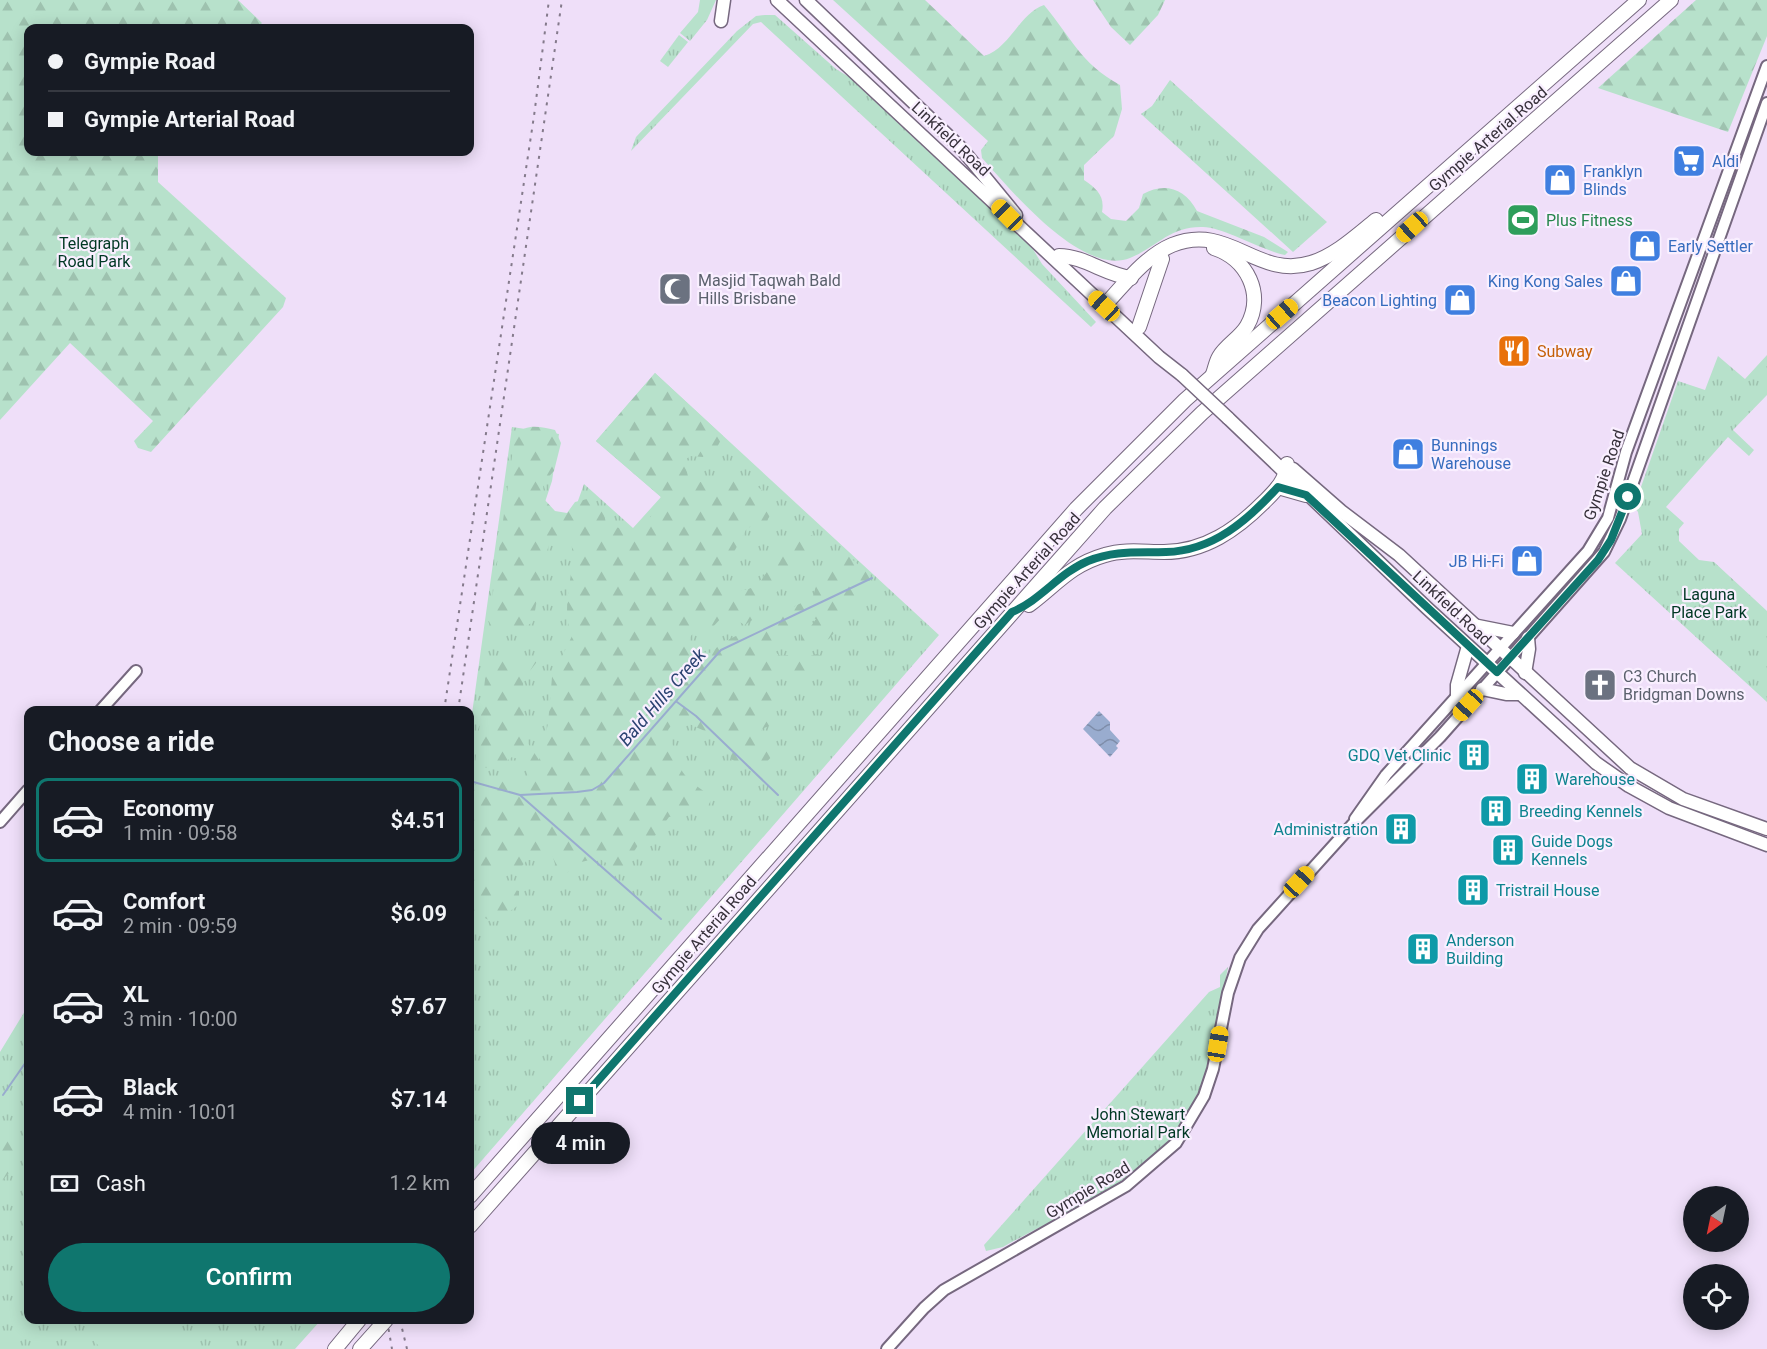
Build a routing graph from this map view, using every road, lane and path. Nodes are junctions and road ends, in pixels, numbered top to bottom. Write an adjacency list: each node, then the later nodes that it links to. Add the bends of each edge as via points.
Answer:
1 (724, 0): 6 (main road)
2 (777, 0): 13 (main road, Linkfield Road)
3 (806, 0): 10 (main road, Linkfield Road, via 957,143 1020,220)
4 (1639, 0): 9 (highway, Gympie Arterial Road)
5 (1671, 0): 20 (highway, Gympie Arterial Road, via 1202,413 1105,508)
6 (721, 21)
7 (1767, 66): 22 (main road, Gympie Road, via 1626,452 1608,518 1588,551)
8 (1767, 103): 23 (main road, Gympie Road, via 1615,533 1593,567)
9 (1404, 206): 12 (highway, via 1383,213 1337,250 1300,266 1273,264 1222,242 1197,239 1159,252); 16 (highway, Gympie Arterial Road)
10 (1059, 256): 12 (highway); 13 (main road, Linkfield Road)
11 (1162, 259): 13 (highway); 14 (highway); 16 (highway, via 1186,249 1215,248 1234,258 1248,275 1254,296 1252,315 1241,334 1219,356)
12 (1131, 278): 13 (highway)
13 (1110, 306): 14 (main road, Linkfield Road); 15 (main road, Linkfield Road)
14 (1139, 327): 15 (main road, Linkfield Road)
15 (1182, 375): 17 (main road, Linkfield Road, bridge, via 1228,418 1257,437)
16 (1212, 376): 40 (highway, Gympie Arterial Road, via 1152,430 1076,509)
17 (1286, 469): 18 (highway); 19 (main road, Linkfield Road); 21 (main road, Linkfield Road, via 1399,555)
18 (1278, 487): 19 (highway); 20 (highway, via 1250,516 1220,538 1183,550 1106,555 1070,570 1031,604)
19 (1306, 495): 24 (main road, Linkfield Road)
20 (1012, 612): 41 (highway, Gympie Arterial Road)
21 (1473, 625): 22 (main road); 25 (main road, Linkfield Road)
22 (1512, 633): 25 (main road, Gympie Road)
23 (1528, 639): 26 (main road, Gympie Road); 30 (main road)
24 (1468, 646): 27 (main road, Linkfield Road); 33 (main road)
25 (1498, 648): 26 (main road, Linkfield Road); 27 (main road, Gympie Road)
26 (1509, 659): 29 (main road, Gympie Road); 30 (main road, Linkfield Road)
27 (1486, 662): 29 (main road, Linkfield Road); 33 (main road, Gympie Road)
28 (136, 671): 34 (main road)
29 (1497, 672): 31 (main road, Gympie Road); 32 (main road, Linkfield Road)
30 (1525, 673): 38 (main road, Linkfield Road, via 1613,755 1653,784 1694,804)
31 (1482, 689): 32 (main road); 37 (main road, Gympie Road)
32 (1520, 694): 39 (main road, Linkfield Road, via 1591,759 1629,786 1669,808)
33 (1457, 696): 37 (main road, Gympie Road, via 1373,790)
34 (104, 706)
35 (24, 795): 36 (main road)
36 (0, 822)
37 (1352, 825): 46 (main road, Gympie Road, via 1265,921 1244,952 1225,1004 1209,1083 1194,1117 1176,1143 1126,1186 944,1290)
38 (1767, 829)
39 (1767, 845)
40 (474, 1191)
41 (474, 1221)
42 (356, 1324): 44 (highway)
43 (382, 1324): 45 (highway)
44 (334, 1349)
45 (360, 1349)
46 (887, 1349)

